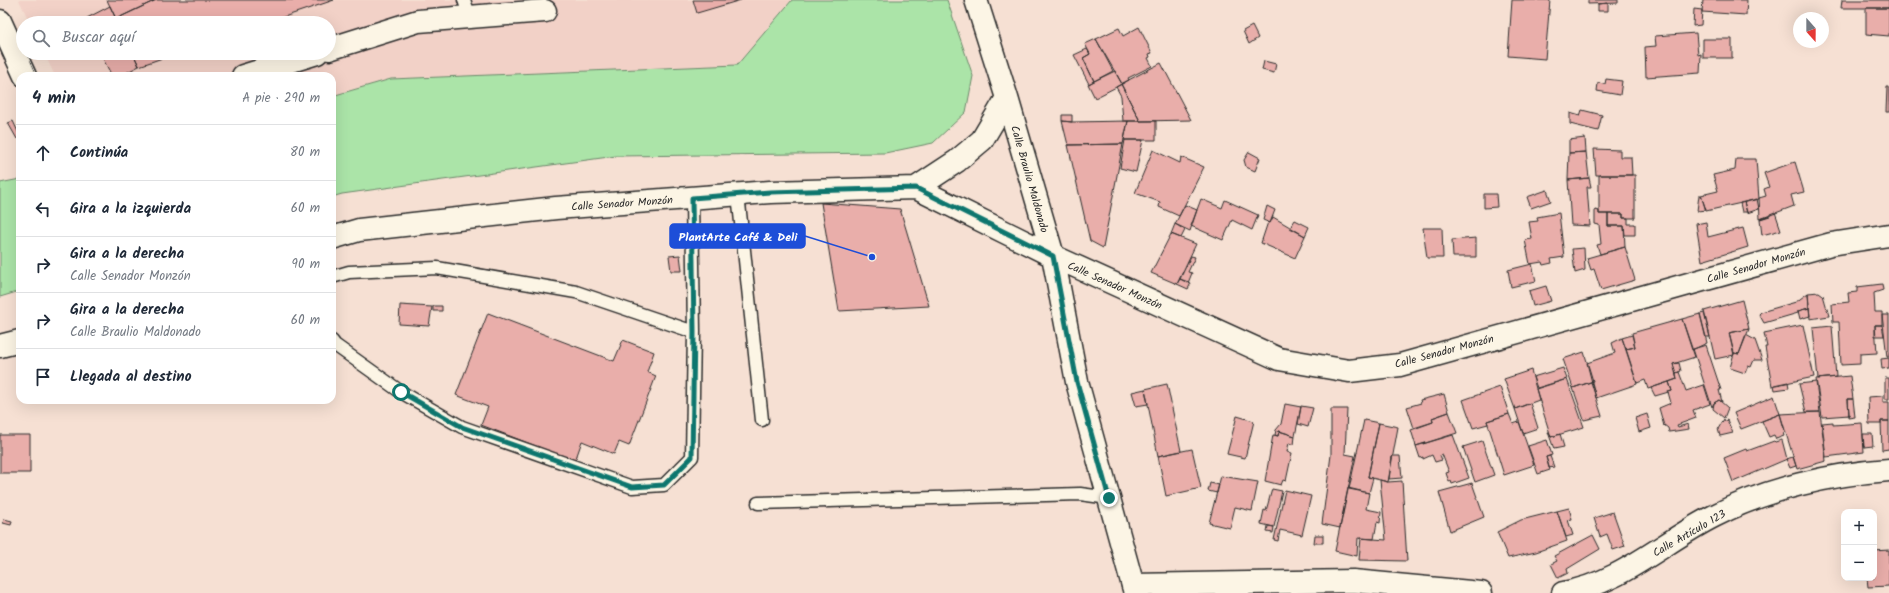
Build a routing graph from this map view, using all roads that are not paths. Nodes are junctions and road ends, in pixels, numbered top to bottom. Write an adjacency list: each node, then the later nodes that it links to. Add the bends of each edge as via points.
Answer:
1 (976, 0): 11 (street, Calle Braulio Maldonado)
2 (467, 9): 3 (street); 5 (street, via 418,21)
3 (545, 11)
4 (0, 21): 6 (street)
5 (336, 47)
6 (16, 56)
7 (18, 60): 9 (street)
8 (294, 60): 10 (street)
9 (23, 72)
10 (256, 72)
11 (1007, 98): 12 (street, via 982,140 957,161); 17 (street, Calle Braulio Maldonado)
12 (916, 188): 13 (street, Calle Senador Monzón); 17 (street, Calle Senador Monzón)
13 (738, 194): 14 (street, Calle Senador Monzón); 23 (lane)
14 (692, 198): 16 (street, Calle Senador Monzón, via 556,208 359,230); 19 (lane)
15 (1889, 235): 17 (street, Calle Senador Monzón, via 1831,244 1400,365 1349,371 1279,359)
16 (336, 237)
17 (1053, 256): 25 (street, Calle Braulio Maldonado, via 1077,382)
18 (336, 277): 19 (lane, via 349,272 437,268 576,292)
19 (694, 332): 22 (lane, via 692,457 664,485 632,487 462,427 401,392)
20 (16, 342): 21 (street)
21 (0, 346)
22 (336, 346)
23 (762, 420)
24 (1889, 470): 29 (street, Calle Artículo 123, via 1859,472 1780,488 1714,515 1623,572 1577,591)
25 (1109, 498): 26 (lane, via 1080,494); 27 (street, Calle Braulio Maldonado)
26 (758, 502)
27 (1134, 589): 28 (street, via 1353,581)
28 (1481, 593)
29 (1563, 593)

